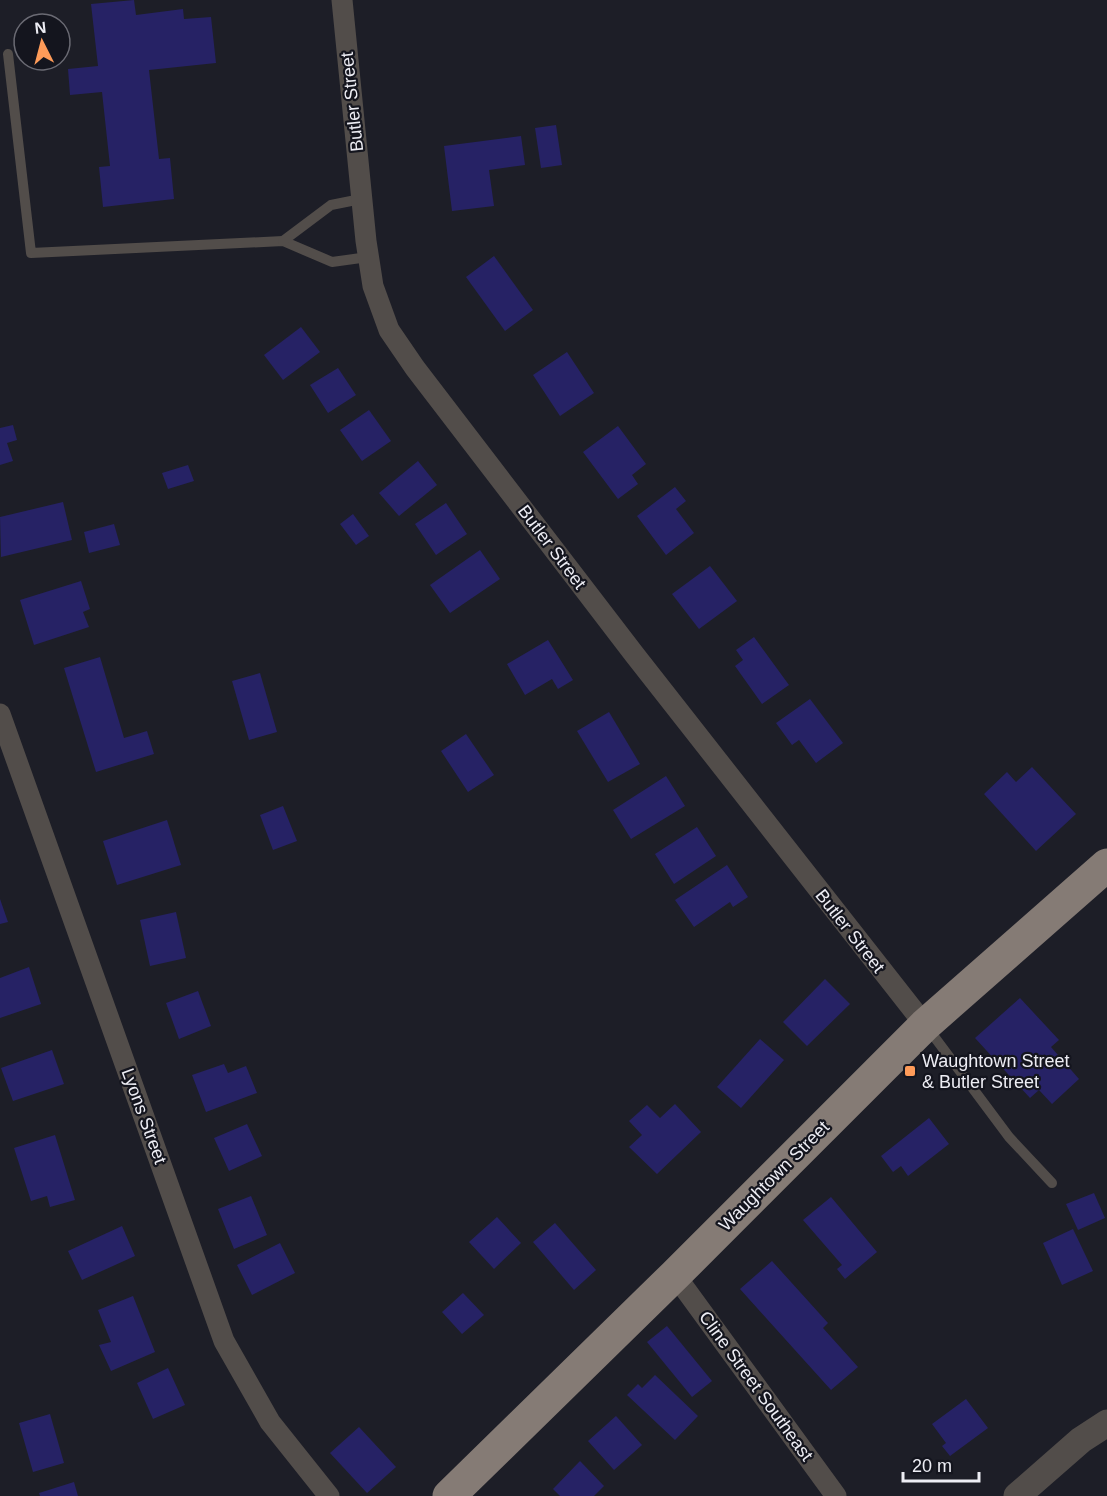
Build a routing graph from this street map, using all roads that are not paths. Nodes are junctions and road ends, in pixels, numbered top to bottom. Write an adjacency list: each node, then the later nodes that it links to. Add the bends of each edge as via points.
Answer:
1 (342, 0): 3 (street, Butler Street)
2 (8, 54): 4 (lane, via 31,253)
3 (361, 199): 4 (lane, via 332,205); 5 (street, Butler Street)
4 (283, 241): 5 (lane, via 332,262)
5 (368, 257): 8 (street, Butler Street, via 373,286 389,330 415,368)
6 (0, 714): 12 (street, Lyons Street, via 224,1341 270,1422)
7 (1107, 865): 8 (main road, Waughtown Street)
8 (925, 1025): 9 (lane, via 1009,1137); 10 (main road, Waughtown Street)
9 (1052, 1183)
10 (675, 1275): 13 (main road, Waughtown Street); 14 (street, Cline Street Southeast)
11 (1107, 1422): 15 (street)
12 (329, 1496)
13 (449, 1496)
14 (836, 1496)
15 (1017, 1496)

